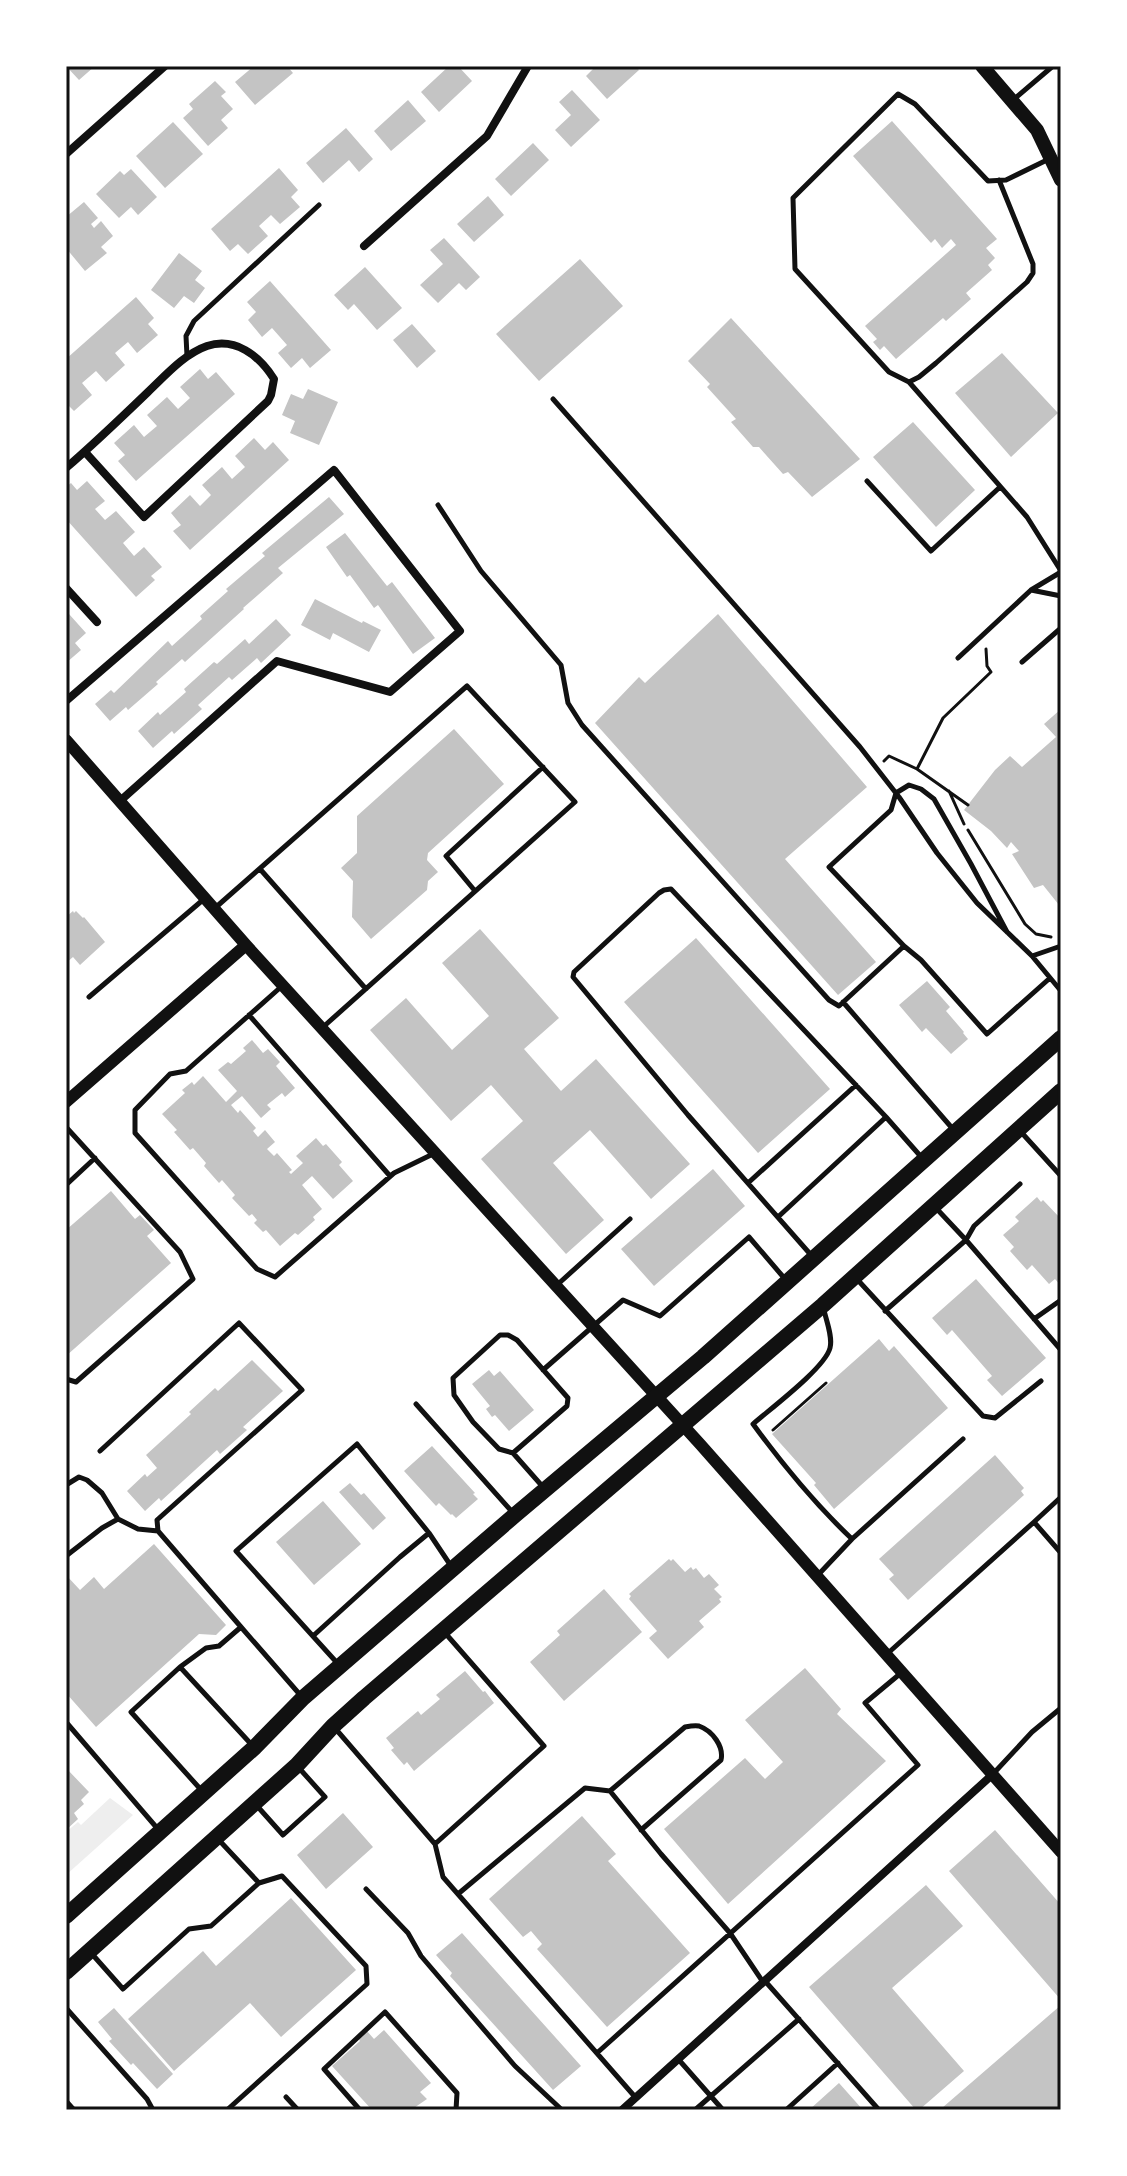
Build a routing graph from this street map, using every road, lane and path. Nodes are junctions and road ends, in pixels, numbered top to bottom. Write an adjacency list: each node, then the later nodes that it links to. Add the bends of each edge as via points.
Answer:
1 (165, 66): 6 (street)
2 (528, 66): 11 (street, via 487,136)
3 (982, 66): 5 (main road)
4 (1053, 66): 5 (lane)
5 (1012, 101): 7 (main road, via 1037,130)
6 (66, 154)
7 (1051, 158): 8 (lane); 9 (main road)
8 (999, 180): 13 (lane, via 1033,273); 13 (lane, via 988,181 915,104 898,94 793,198 795,269 889,372)
9 (1061, 180)
10 (319, 205): 12 (lane, via 194,321 186,336)
11 (364, 246)
12 (187, 357): 15 (street); 15 (street, via 206,346 239,347 262,362 274,379 271,395 144,517)
13 (909, 382): 18 (lane)
14 (553, 399): 34 (lane)
15 (85, 452): 16 (street)
16 (66, 468)
17 (867, 481): 18 (lane, via 931,551)
18 (1000, 487): 20 (lane, via 1027,517)
19 (438, 505): 51 (lane, via 481,571 561,665 568,703 582,725 829,1000 839,1006)
20 (1061, 572): 22 (lane)
21 (66, 588): 24 (street)
22 (1031, 590): 23 (lane); 27 (lane)
23 (1061, 596)
24 (97, 622)
25 (1061, 628): 28 (lane)
26 (988, 643): 32 (path, via 985,654 991,672 943,718)
27 (958, 658)
28 (1022, 662)
29 (66, 701): 35 (street, via 334,470 460,631 390,692 277,661)
30 (66, 740): 35 (street)
31 (543, 767): 36 (lane, via 467,686); 37 (lane, via 446,856); 37 (lane, via 575,802)
32 (917, 769)
33 (949, 791): 41 (path, via 1025,924 1036,934)
34 (896, 793): 40 (lane, via 937,853); 40 (lane, via 909,785 934,799); 43 (lane, via 891,810 829,867)
35 (120, 801): 38 (street)
36 (260, 869): 39 (lane); 48 (lane)
37 (475, 891): 48 (lane)
38 (205, 898): 39 (street); 50 (lane)
39 (215, 909): 42 (street)
40 (1007, 932): 45 (lane)
41 (1053, 937)
42 (246, 945): 47 (street); 57 (street)
43 (904, 946): 46 (lane, via 987,1034); 51 (lane)
44 (1061, 946): 45 (lane)
45 (1032, 956): 46 (lane)
46 (1050, 978): 49 (lane)
47 (283, 985): 52 (lane); 53 (street)
48 (366, 989): 53 (lane)
49 (1061, 991)
50 (89, 997)
51 (843, 1002): 61 (lane)
52 (249, 1015): 65 (lane); 65 (lane, via 186,1071 170,1074 135,1110 135,1133 257,1269 275,1277)
53 (322, 1028): 62 (street)
54 (1061, 1038): 61 (main road)
55 (856, 1085): 58 (lane); 67 (lane); 67 (lane, via 671,889 659,893 573,977)
56 (1061, 1091): 60 (main road)
57 (66, 1102)
58 (886, 1117): 64 (lane); 71 (lane)
59 (66, 1127): 63 (lane)
60 (1019, 1130): 66 (lane); 70 (main road)
61 (956, 1132): 64 (main road)
62 (436, 1153): 65 (lane); 77 (street)
63 (95, 1158): 69 (lane); 85 (lane, via 180,1252 193,1279 76,1382)
64 (925, 1160): 74 (main road)
65 (390, 1176)
66 (1061, 1176)
67 (748, 1183): 71 (lane)
68 (1020, 1184): 73 (lane)
69 (66, 1185)
70 (935, 1207): 73 (lane); 75 (main road)
71 (778, 1217): 74 (lane)
72 (630, 1219): 77 (lane)
73 (966, 1240): 80 (lane); 81 (lane)
74 (815, 1258): 76 (main road)
75 (855, 1277): 79 (main road); 80 (lane)
76 (788, 1282): 82 (lane, via 749,1237 660,1316 623,1300); 88 (main road)
77 (556, 1285): 82 (street)
78 (1061, 1300): 81 (lane)
79 (823, 1305): 90 (main road); 103 (lane, via 832,1346 825,1359 753,1424 800,1485)
80 (885, 1311): 86 (lane, via 983,1416 995,1418)
81 (1034, 1319): 83 (lane)
82 (593, 1326): 84 (lane); 88 (street)
83 (1061, 1350)
84 (543, 1370): 94 (lane, via 568,1398 567,1406); 94 (lane, via 517,1340 500,1335 453,1378 454,1395 473,1422 499,1449)
85 (66, 1379)
86 (1041, 1381)
87 (826, 1383): 91 (path)
88 (657, 1397): 90 (street); 96 (main road)
89 (416, 1404): 98 (lane)
90 (683, 1425): 107 (street); 109 (main road)
91 (769, 1434)
92 (963, 1439): 103 (lane)
93 (100, 1451): 101 (lane, via 239,1323 302,1390 157,1520)
94 (513, 1453): 96 (lane)
95 (66, 1485): 99 (lane, via 79,1477 87,1480)
96 (545, 1489): 98 (main road)
97 (1061, 1497): 100 (lane)
98 (515, 1515): 106 (main road)
99 (118, 1519): 101 (lane); 105 (lane)
100 (1034, 1522): 104 (lane); 111 (lane)
101 (158, 1531): 108 (lane)
102 (429, 1533): 106 (lane); 110 (lane); 110 (lane, via 357,1444 236,1551)
103 (852, 1539): 107 (lane)
104 (1061, 1553)
105 (66, 1556)
106 (453, 1569): 112 (main road)
107 (817, 1576): 111 (street)
108 (241, 1627): 113 (lane); 115 (lane)
109 (443, 1631): 118 (main road); 128 (lane, via 544,1746)
110 (313, 1636): 112 (lane)
111 (886, 1655): 114 (street)
112 (340, 1666): 115 (main road)
113 (180, 1667): 119 (lane); 123 (lane, via 131,1712)
114 (901, 1672): 121 (street); 134 (lane, via 865,1703 918,1765)
115 (303, 1698): 119 (main road)
116 (1061, 1708): 121 (lane)
117 (66, 1722): 126 (lane)
118 (333, 1726): 120 (main road); 128 (lane)
119 (255, 1747): 123 (main road)
120 (297, 1765): 124 (main road); 124 (lane, via 325,1797 283,1835)
121 (992, 1775): 129 (street); 137 (street)
122 (610, 1791): 125 (lane); 125 (lane, via 685,1727 705,1729 720,1745 721,1760); 132 (lane, via 585,1788)
123 (204, 1793): 126 (main road)
124 (254, 1803): 127 (main road)
125 (641, 1830): 134 (lane)
126 (160, 1832): 133 (main road)
127 (217, 1837): 130 (lane); 135 (main road)
128 (435, 1844): 132 (lane, via 443,1877)
129 (1061, 1852)
130 (259, 1883): 135 (lane, via 211,1926 189,1929 123,1989); 149 (lane, via 282,1876 366,1966 367,1984)
131 (366, 1889): 153 (lane, via 515,2066)
132 (458, 1894): 140 (lane)
133 (67, 1914)
134 (730, 1933): 137 (lane); 140 (lane)
135 (89, 1951): 136 (main road)
136 (66, 1972)
137 (764, 1982): 139 (lane); 141 (street)
138 (66, 2008): 148 (lane)
139 (799, 2019): 142 (lane); 143 (lane)
140 (597, 2053): 145 (lane)
141 (678, 2059): 143 (lane); 145 (street)
142 (838, 2063): 157 (lane); 158 (lane)
143 (710, 2096): 155 (lane); 156 (lane)
144 (286, 2097): 150 (lane)
145 (636, 2098): 154 (street)
146 (66, 2101): 147 (lane)
147 (74, 2110)
148 (153, 2110)
149 (227, 2110)
150 (298, 2110)
151 (360, 2110): 152 (lane, via 324,2069 385,2012 457,2093)
152 (456, 2110)
153 (562, 2110)
154 (622, 2110)
155 (695, 2110)
156 (723, 2110)
157 (786, 2110)
158 (879, 2110)

